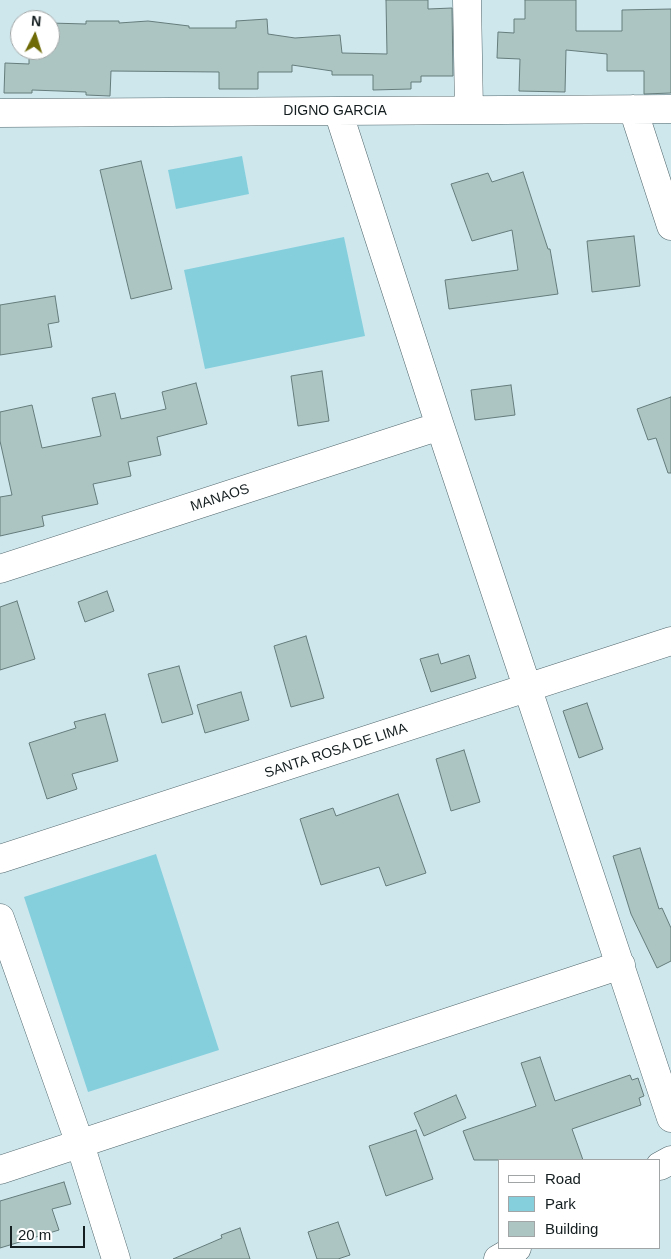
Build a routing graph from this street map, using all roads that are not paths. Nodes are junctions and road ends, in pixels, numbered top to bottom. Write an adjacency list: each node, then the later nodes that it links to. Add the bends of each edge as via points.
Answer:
1 (467, 0): 4 (street)
2 (633, 109): 3 (street, DIGNO GARCIA); 4 (street, DIGNO GARCIA); 7 (street)
3 (671, 109)
4 (469, 110): 5 (street, DIGNO GARCIA)
5 (338, 111): 6 (street, DIGNO GARCIA); 8 (street)
6 (0, 113)
7 (671, 226)
8 (440, 426): 9 (street, MANAOS); 11 (street)
9 (0, 569)
10 (671, 641): 11 (street, SANTA ROSA DE LIMA)
11 (529, 689): 12 (street, SANTA ROSA DE LIMA); 14 (street)
12 (0, 859)
13 (0, 918): 16 (street)
14 (621, 965): 15 (street); 16 (street)
15 (671, 1118)
16 (80, 1144): 17 (street); 19 (street)
17 (0, 1170)
18 (515, 1249): 20 (street)
19 (116, 1259)
20 (498, 1259)

